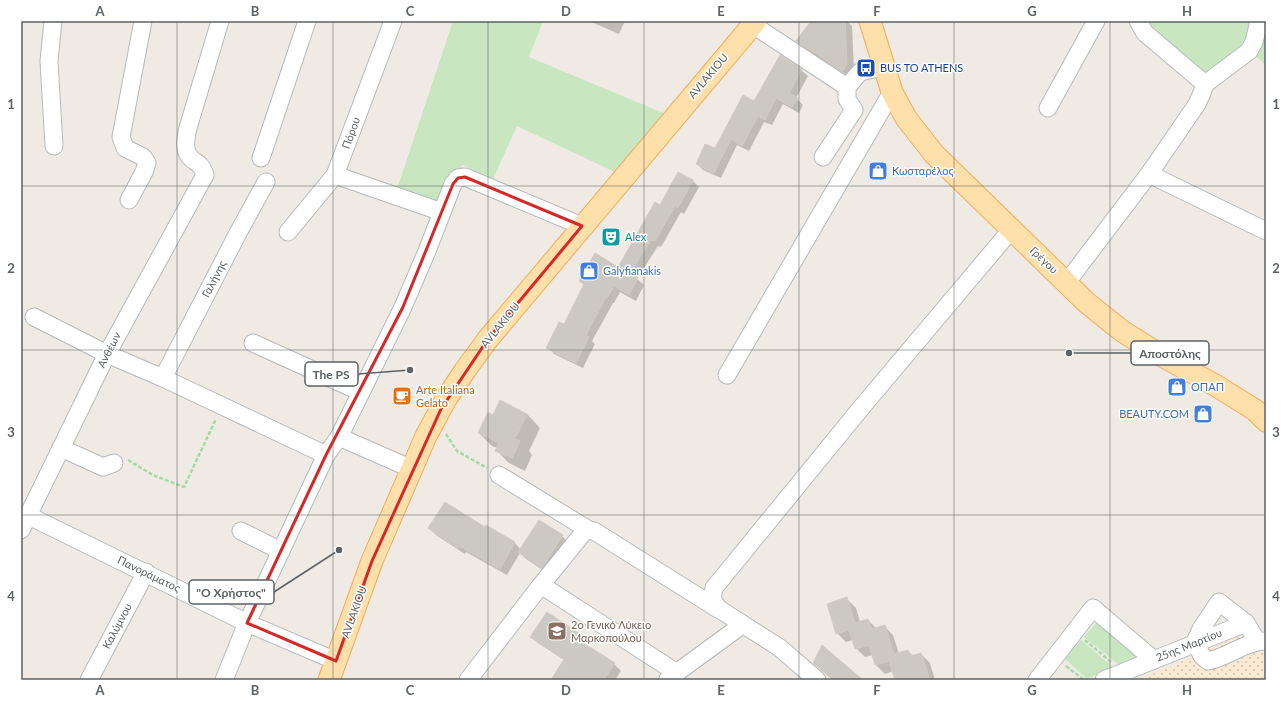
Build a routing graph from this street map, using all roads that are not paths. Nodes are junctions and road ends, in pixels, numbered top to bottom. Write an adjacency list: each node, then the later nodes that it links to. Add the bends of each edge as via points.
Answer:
1 (53, 21): 20 (street, via 49,61)
2 (143, 21): 26 (street, via 121,137 125,148 143,157 147,163)
3 (220, 21): 35 (street, Ανθέων, via 185,142 188,156 202,166 205,174)
4 (307, 21): 22 (street)
5 (393, 21): 24 (street, Πόρου)
6 (870, 21): 13 (main road, Γρέγου)
7 (874, 21): 13 (main road, Γρέγου)
8 (1096, 21): 17 (street)
9 (1126, 21): 12 (street)
10 (1259, 21): 14 (street, via 1249,51)
11 (754, 23): 15 (street); 28 (main road, AVLAKIOU)
12 (1142, 27): 14 (street)
13 (881, 57): 15 (street, via 860,72); 16 (main road, Γρέγου)
14 (1205, 84): 23 (street, via 1197,104)
15 (847, 87): 18 (street, via 847,99)
16 (892, 92): 19 (street); 29 (main road, Γρέγου, via 906,118 934,154)
17 (1048, 108)
18 (854, 110): 19 (street); 21 (street)
19 (873, 124): 36 (street)
20 (54, 146)
21 (823, 157)
22 (261, 158)
23 (1149, 174): 30 (street); 32 (street)
24 (336, 175): 27 (street); 31 (street, Πόρου)
25 (266, 182): 37 (street, Γαλήνης)
26 (128, 200)
27 (442, 212): 28 (street, via 453,184 458,178 465,177); 38 (street, via 403,307)
28 (582, 226): 44 (main road, AVLAKIOU, via 466,368 426,436)
29 (1011, 230): 32 (main road, Γρέγου); 52 (street, via 714,588 712,599)
30 (1266, 231)
31 (288, 232)
32 (1067, 282): 39 (main road, Γρέγου, via 1087,303 1122,331 1215,385)
33 (34, 317): 35 (street)
34 (253, 343): 38 (street)
35 (107, 354): 37 (street); 41 (street, Ανθέων)
36 (727, 375)
37 (163, 378): 42 (street)
38 (361, 392): 40 (street)
39 (1266, 421)
40 (338, 437): 42 (street); 44 (street)
41 (61, 448): 43 (street, via 103,467); 46 (street, Ανθέων)
42 (326, 456): 49 (street)
43 (114, 463)
44 (412, 469): 59 (main road, AVLAKIOU, via 372,561)
45 (499, 475): 47 (street)
46 (25, 523): 50 (street, Πανοράματος)
47 (589, 530): 51 (street, via 584,532); 52 (street, via 594,530)
48 (241, 531): 49 (street)
49 (281, 551): 53 (street)
50 (146, 572): 53 (street, Πανοράματος); 62 (street, Καλύμνου)
51 (541, 586): 60 (street); 64 (street)
52 (719, 609): 55 (street)
53 (248, 623): 59 (street, Πανοράματος); 63 (street)
54 (1246, 623): 56 (street); 57 (street, 25ης Μαρτίου); 57 (street, via 1219,602)
55 (742, 625): 60 (street); 65 (street, via 780,648)
56 (1262, 641): 57 (street, via 1208,660 1202,656)
57 (1195, 642): 58 (street, 25ης Μαρτίου)
58 (1154, 660): 61 (street, via 1094,608 1055,657); 66 (street, 25ης Μαρτίου)
59 (332, 671)
60 (672, 676)
61 (1044, 677)
62 (89, 680)
63 (224, 680)
64 (468, 680)
65 (817, 680)
66 (1104, 680)

